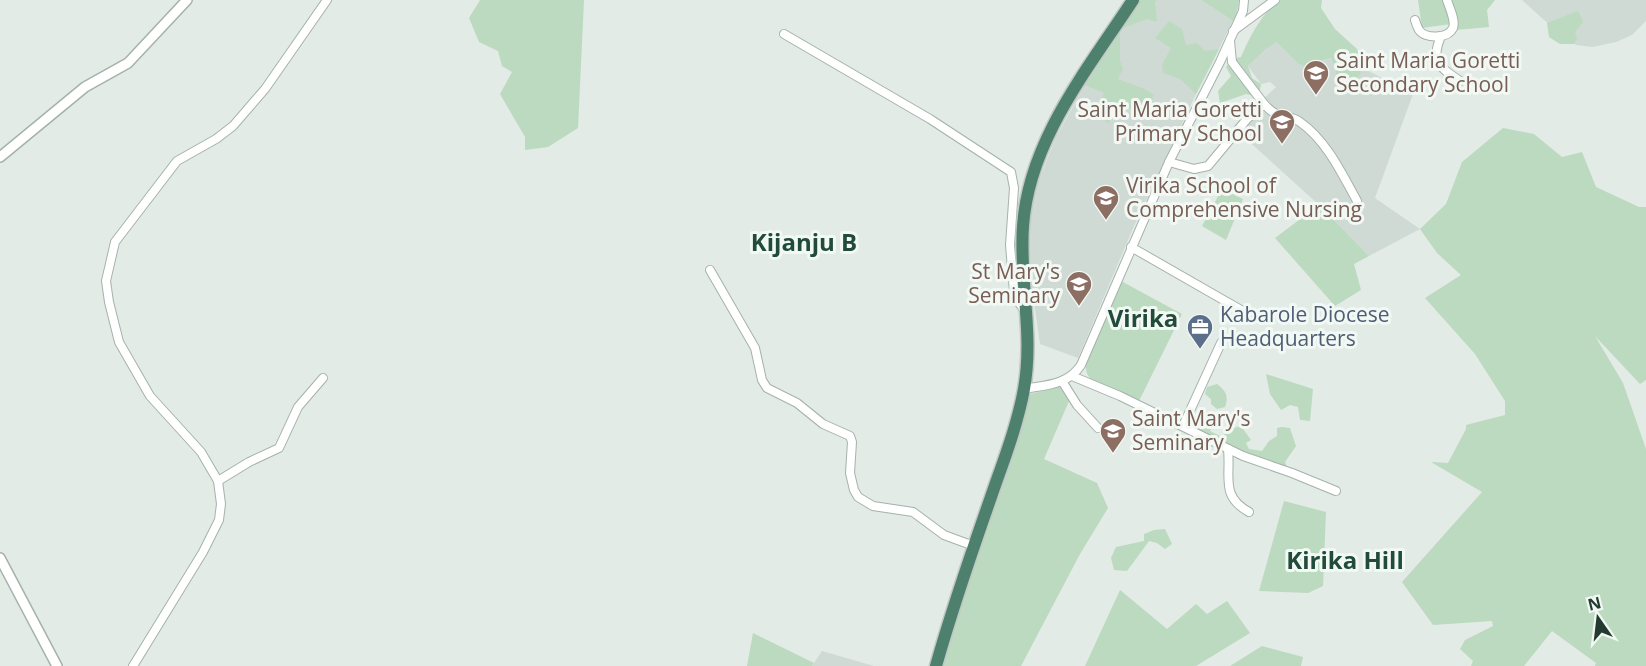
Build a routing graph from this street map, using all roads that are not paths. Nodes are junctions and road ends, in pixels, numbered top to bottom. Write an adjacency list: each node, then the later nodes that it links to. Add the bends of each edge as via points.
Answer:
1 (187, 0): 15 (street, via 128,63 85,87)
2 (327, 0): 30 (street, via 233,126 177,161 166,173 115,242 106,281 119,342 129,362 150,396 201,452)
3 (1133, 0): 21 (highway, via 1073,90 1050,132 1033,176 1023,225)
4 (1244, 0): 9 (street)
5 (1275, 0): 9 (street)
6 (1447, 0): 10 (street, via 1453,27)
7 (1415, 20): 10 (street, via 1425,34)
8 (784, 34): 21 (street, via 930,118 1011,172 1014,292)
9 (1231, 35): 11 (street); 12 (street)
10 (1441, 36): 13 (street, via 1435,55 1438,63)
11 (1220, 62): 12 (street); 16 (street)
12 (1232, 62): 14 (street)
13 (1460, 81)
14 (1264, 104): 16 (street, via 1208,166 1194,169); 17 (street, via 1274,114 1298,120 1308,129 1338,166)
15 (0, 157)
16 (1169, 162): 18 (street)
17 (1358, 201)
18 (1131, 248): 20 (street); 23 (street, via 1081,365)
19 (710, 270): 33 (street, via 755,348 767,388 797,403 823,424 850,436 851,482 858,496 873,506 913,512 944,535)
20 (1248, 314)
21 (1028, 315): 26 (highway)
22 (1221, 343): 27 (street)
23 (1072, 376): 25 (street); 27 (street)
24 (323, 378): 30 (street, via 298,407 279,448)
25 (1062, 381): 26 (street); 28 (street)
26 (1024, 389): 33 (highway)
27 (1183, 426): 29 (street)
28 (1098, 428)
29 (1228, 449): 31 (street); 32 (street, via 1228,489)
30 (218, 481): 36 (street, via 219,520)
31 (1336, 491)
32 (1249, 512)
33 (974, 546): 37 (highway)
34 (0, 558): 35 (street)
35 (57, 666)
36 (133, 666)
37 (936, 666)

